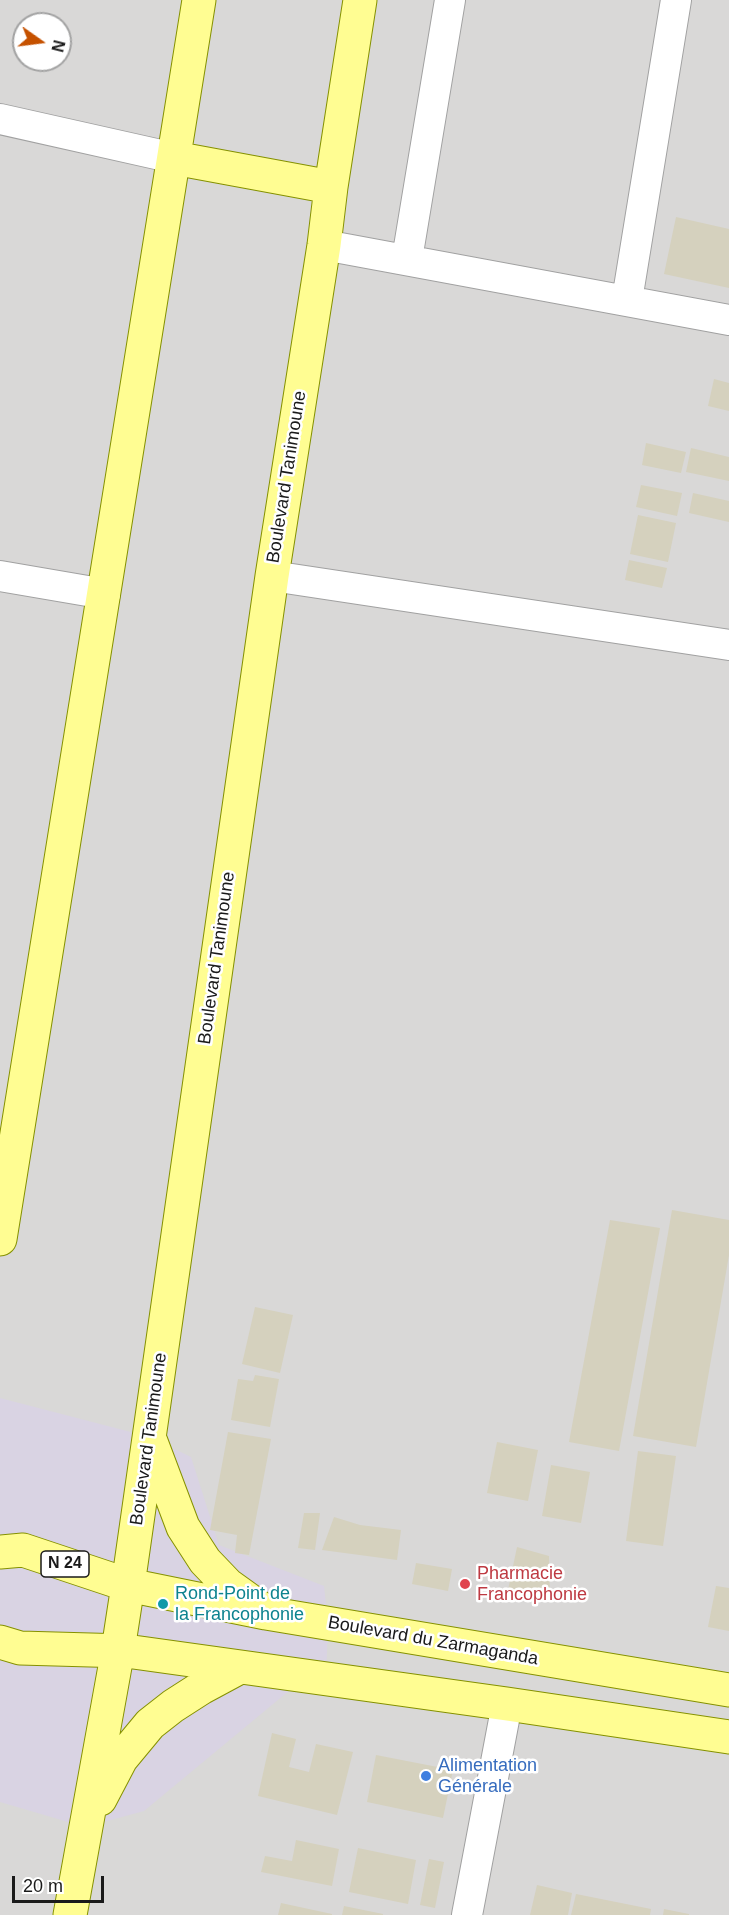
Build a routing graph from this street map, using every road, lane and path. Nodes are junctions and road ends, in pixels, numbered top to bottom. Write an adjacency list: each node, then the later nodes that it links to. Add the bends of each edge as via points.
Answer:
1 (199, 0): 6 (main road)
2 (360, 0): 7 (main road, Boulevard Tanimoune)
3 (450, 0): 9 (street)
4 (676, 0): 10 (street)
5 (0, 119): 6 (street)
6 (174, 158): 7 (main road); 14 (main road)
7 (331, 187): 8 (main road, Boulevard Tanimoune)
8 (324, 245): 9 (street); 13 (main road, Boulevard Tanimoune)
9 (407, 259): 10 (street)
10 (627, 300): 11 (street)
11 (729, 320)
12 (0, 576): 14 (street)
13 (272, 576): 15 (street); 17 (main road, Boulevard Tanimoune)
14 (105, 594): 16 (main road)
15 (729, 645)
16 (0, 1239)
17 (150, 1437): 19 (main road, Boulevard Tanimoune); 20 (main road, via 183,1527 205,1561 228,1585)
18 (0, 1552): 19 (main road, Boulevard du Zarmaganda / N 24, via 23,1550)
19 (128, 1585): 20 (main road, Boulevard du Zarmaganda / N 24); 22 (main road, Boulevard Tanimoune)
20 (266, 1612): 24 (main road, Boulevard du Zarmaganda / N 24)
21 (0, 1642): 22 (main road, via 20,1648)
22 (118, 1650): 23 (main road); 27 (main road, Boulevard Tanimoune)
23 (240, 1667): 25 (main road); 27 (main road, via 201,1688 150,1724 121,1759)
24 (729, 1690)
25 (507, 1704): 26 (main road); 29 (street)
26 (729, 1737)
27 (85, 1827): 28 (main road, Boulevard Tanimoune)
28 (70, 1915)
29 (467, 1915)

